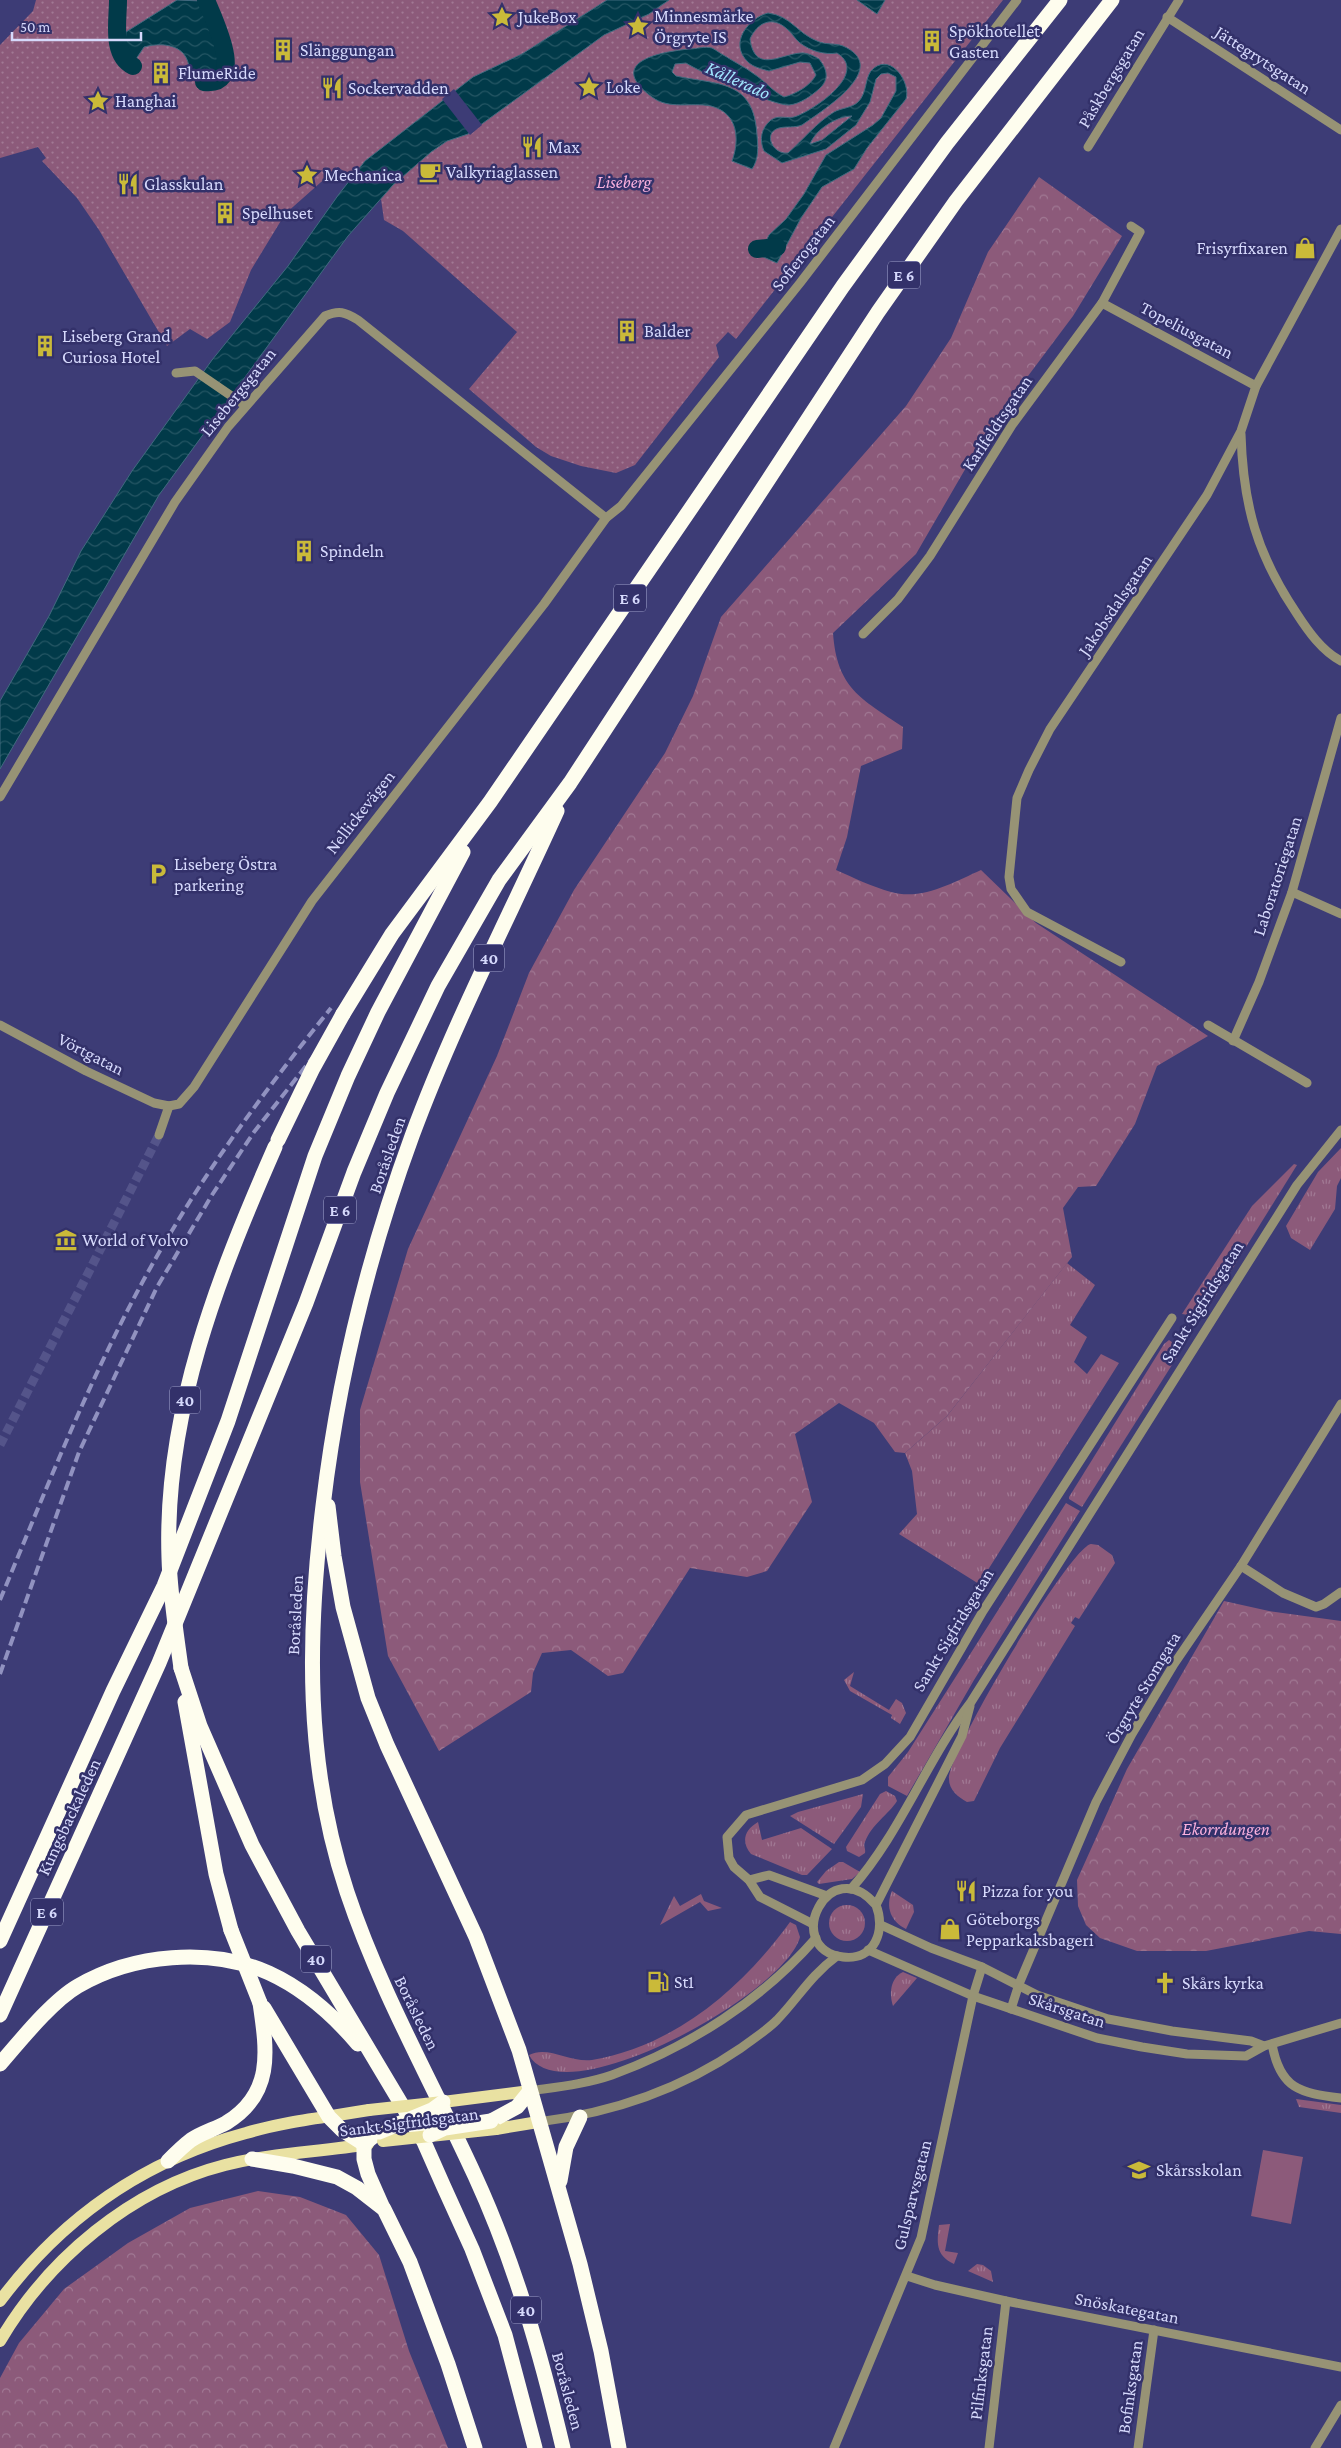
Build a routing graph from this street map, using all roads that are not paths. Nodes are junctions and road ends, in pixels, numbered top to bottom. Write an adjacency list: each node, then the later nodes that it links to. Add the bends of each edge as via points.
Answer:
1 (1017, 0): 15 (street, Sofierogatan, via 800,283 621,506)
2 (1060, 0): 21 (highway, E 6, via 947,143 849,278)
3 (1112, 0): 19 (highway, E 6, via 956,201 878,312)
4 (1179, 0): 5 (street, Påskbergsgatan)
5 (1167, 17): 6 (street, Jättegrytsgatan); 7 (street, Påskbergsgatan)
6 (1341, 130)
7 (1088, 147)
8 (1131, 226): 10 (street, Karlfeldtsgatan, via 1140,232)
9 (1341, 229): 12 (street, Jakobsdalsgatan)
10 (1102, 303): 12 (street, Topeliusgatan); 16 (street, Karlfeldtsgatan, via 1012,425 924,564 898,599)
11 (176, 373): 13 (street, via 195,370)
12 (1256, 386): 14 (street, Jakobsdalsgatan)
13 (246, 406): 15 (street, Lisebergsgatan, via 315,324 336,311 343,312 358,320); 20 (street, Lisebergsgatan, via 175,502)
14 (1241, 431): 17 (street, via 1242,465 1251,523 1266,562 1305,626 1323,648); 24 (street, Jakobsdalsgatan, via 1207,496 1050,729 1017,798 1008,877 1011,889 1027,912)
15 (606, 518): 29 (street, Nellickevägen, via 544,604 312,901 194,1087 179,1104)
16 (863, 634)
17 (1341, 661)
18 (1341, 718): 22 (street, Laboratoriegatan)
19 (570, 783): 34 (highway, Boråsleden / 40, via 451,1041 412,1134 376,1244 356,1320); 54 (highway, Kungsbackaleden / E 6, via 484,905 438,986 387,1093 306,1303 159,1663)
20 (0, 797)
21 (490, 802): 38 (highway, 40, bridge, via 392,934 343,1014 282,1131 226,1261 189,1381 176,1439 170,1499 173,1614); 46 (highway, Kungsbackaleden / E 6, via 411,948 348,1076 315,1156 228,1420 175,1559)
22 (1292, 892): 23 (street); 27 (street, Laboratoriegatan)
23 (1341, 914)
24 (1121, 962)
25 (0, 1025): 29 (street, Vörtgatan, via 86,1071 154,1103)
26 (1208, 1025): 27 (street)
27 (1233, 1041): 28 (street)
28 (1307, 1083)
29 (170, 1106): 31 (street)
30 (1341, 1130): 37 (street, Sankt Sigfridsgatan, via 1296,1185)
31 (159, 1135)
32 (1172, 1318): 39 (street, Sankt Sigfridsgatan, via 983,1611 910,1737 898,1752 862,1780 746,1815 728,1837 728,1858)
33 (1341, 1404): 35 (street, Örgryte Stomgata)
34 (326, 1481): 59 (highway, via 343,1607 368,1698 476,1937 519,2050); 82 (highway, Boråsleden / 40, via 316,1561 312,1707 317,1765 328,1826 346,1890 373,1964 498,2228 522,2296)
35 (1241, 1566): 36 (street, via 1283,1593 1316,1607); 50 (street, Örgryte Stomgata, via 1160,1687 1096,1802)
36 (1341, 1592)
37 (971, 1702): 40 (street, Sankt Sigfridsgatan, via 949,1731 876,1857); 42 (street, Sankt Sigfridsgatan, via 962,1736)
38 (193, 1721): 52 (highway, 40, bridge, via 216,1874 231,1930); 58 (highway, 40, via 252,1845)
39 (749, 1880): 41 (street, via 769,1875); 43 (street, Sankt Sigfridsgatan, via 760,1897)
40 (851, 1889): 41 (street); 42 (street, via 869,1897)
41 (827, 1896): 43 (street, via 817,1908)
42 (876, 1905): 44 (street)
43 (813, 1924): 45 (street)
44 (881, 1925): 47 (street, via 878,1939); 49 (street, Skårsgatan)
45 (816, 1938): 48 (street, via 824,1949); 59 (street, Sankt Sigfridsgatan, via 773,1983 722,2020 679,2044 611,2075)
46 (0, 1940)
47 (868, 1950): 48 (street, via 853,1957); 51 (street, Skårsgatan)
48 (837, 1956): 63 (street, Sankt Sigfridsgatan, via 804,1984 776,2020 729,2056 670,2088)
49 (982, 1967): 50 (street, Skårsgatan); 51 (street, Gulsparvsgatan)
50 (1019, 1984): 53 (street, Örgryte Stomgata); 56 (street, Skårsgatan, via 1043,1997 1108,2019)
51 (974, 1996): 53 (street, Skårsgatan); 73 (street, Gulsparvsgatan, via 922,2238)
52 (260, 2003): 62 (highway); 70 (highway, via 266,2060 256,2093 226,2123 191,2140)
53 (1011, 2009): 56 (street, Skårsgatan, via 1097,2038 1169,2052 1246,2056)
54 (0, 2015)
55 (1341, 2024): 56 (street, Skårsgatan)
56 (1268, 2045): 60 (street, via 1286,2081 1299,2090)
57 (0, 2064): 58 (highway, via 35,2024 76,1987 133,1964 180,1958 220,1960 269,1974 311,1998 344,2028)
58 (382, 2072): 81 (highway, 40, via 424,2142 472,2249 505,2335)
59 (530, 2091): 61 (main road, Sankt Sigfridsgatan); 64 (highway); 65 (highway, via 517,2108)
60 (1341, 2098)
61 (443, 2102): 62 (main road, Sankt Sigfridsgatan, bridge); 67 (highway, bridge)
62 (329, 2116): 68 (highway, via 342,2130); 70 (main road, Sankt Sigfridsgatan, via 244,2133)
63 (580, 2117): 64 (street, Sankt Sigfridsgatan); 71 (highway, via 566,2147)
64 (538, 2122): 65 (main road, Sankt Sigfridsgatan); 71 (highway)
65 (493, 2125): 66 (highway, bridge, via 445,2128)
66 (430, 2135): 67 (main road, Sankt Sigfridsgatan, bridge)
67 (381, 2136): 68 (highway)
68 (364, 2144): 69 (main road, Sankt Sigfridsgatan); 72 (highway, via 368,2174)
69 (252, 2159): 72 (highway, via 337,2177); 77 (main road, Sankt Sigfridsgatan, via 200,2173 160,2190 119,2214 86,2239 35,2289)
70 (168, 2161): 74 (main road, Sankt Sigfridsgatan, via 74,2220 26,2267)
71 (559, 2185): 83 (highway, via 601,2352)
72 (384, 2209): 80 (highway, via 410,2262)
73 (908, 2276): 75 (street, Snöskategatan); 84 (street, Gulsparvsgatan)
74 (0, 2301)
75 (1006, 2301): 76 (street, Snöskategatan); 85 (street, Pilfinksgatan)
76 (1154, 2330): 78 (street, Snöskategatan); 86 (street, Bofinksgatan)
77 (0, 2341)
78 (1341, 2367)
79 (1341, 2405): 87 (street)
80 (475, 2448)
81 (535, 2448)
82 (563, 2448)
83 (619, 2448)
84 (834, 2448)
85 (989, 2448)
86 (1138, 2448)
87 (1315, 2448)

